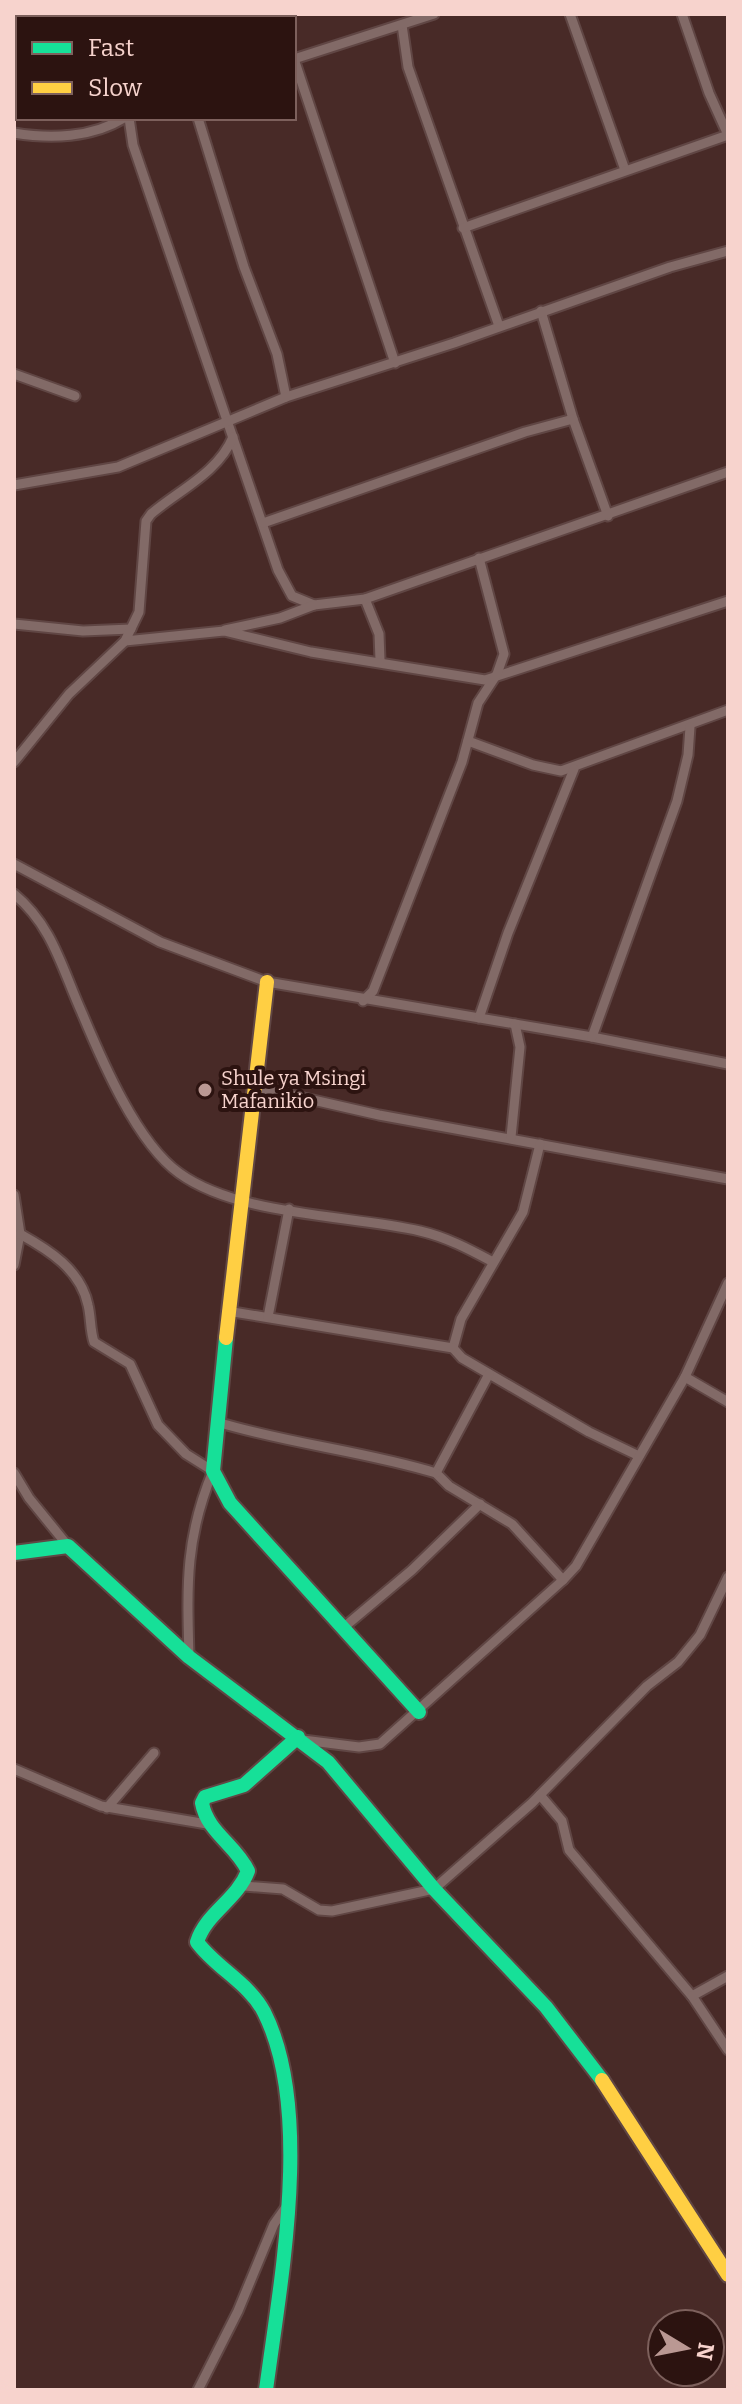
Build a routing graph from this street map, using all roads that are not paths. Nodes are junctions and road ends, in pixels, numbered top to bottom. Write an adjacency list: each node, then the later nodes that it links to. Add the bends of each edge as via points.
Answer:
1 (434, 14): 4 (street)
2 (570, 14): 12 (street)
3 (682, 14): 11 (street)
4 (402, 25): 5 (street); 13 (street, via 408,67)
5 (296, 58)
6 (296, 65): 17 (street)
7 (122, 120): 10 (street, via 80,134)
8 (127, 120): 22 (street)
9 (199, 120): 20 (street, via 277,354)
10 (14, 133)
11 (728, 135): 12 (street)
12 (625, 170): 13 (street)
13 (463, 228): 16 (street)
14 (728, 251): 15 (street)
15 (541, 311): 16 (street); 21 (street)
16 (499, 326): 17 (street)
17 (395, 363): 20 (street)
18 (14, 374): 19 (street)
19 (75, 396)
20 (286, 397): 22 (street)
21 (573, 419): 26 (street); 27 (street)
22 (228, 423): 23 (street); 25 (street, via 118,467)
23 (233, 437): 27 (street); 33 (street, via 214,467 146,521 144,589)
24 (728, 472): 26 (street)
25 (14, 485)
26 (608, 516): 28 (street)
27 (263, 523): 31 (street, via 285,586 292,596)
28 (479, 558): 29 (street); 36 (street)
29 (365, 599): 31 (street); 37 (street, via 379,634)
30 (728, 601): 38 (street)
31 (314, 605): 34 (street)
32 (14, 624): 33 (street, via 83,631)
33 (131, 629): 35 (street)
34 (224, 631): 35 (street); 37 (street, via 296,649)
35 (125, 641): 43 (street, via 69,694)
36 (504, 654): 38 (street); 39 (street)
37 (380, 660): 39 (street)
38 (515, 669): 39 (street)
39 (493, 679): 42 (street, via 478,703)
40 (728, 710): 41 (street)
41 (690, 727): 44 (street); 51 (street, via 677,801)
42 (468, 741): 44 (street, via 533,765); 48 (street, via 373,991)
43 (14, 762)
44 (574, 769): 49 (street)
45 (14, 864): 47 (street, via 160,942)
46 (14, 894): 58 (street, via 52,936 82,1015 153,1145 179,1173)
47 (267, 982): 48 (street); 53 (street)
48 (363, 1001): 49 (street)
49 (479, 1018): 50 (street)
50 (515, 1024): 51 (street); 54 (street, via 520,1047)
51 (592, 1037): 52 (street)
52 (728, 1064)
53 (256, 1087): 54 (street, via 295,1099); 58 (street)
54 (511, 1137): 55 (street)
55 (540, 1144): 56 (street); 61 (street, via 523,1212)
56 (728, 1179)
57 (14, 1195): 60 (street)
58 (243, 1200): 59 (street); 64 (street)
59 (289, 1209): 61 (street, via 417,1230); 65 (street)
60 (20, 1234): 62 (street); 72 (street, via 71,1271 83,1288 94,1342 130,1364 158,1425 186,1454)
61 (493, 1262): 66 (street, via 454,1334)
62 (14, 1265)
63 (728, 1283): 68 (street)
64 (227, 1311): 65 (street); 70 (street)
65 (268, 1317): 66 (street)
66 (453, 1348): 67 (street)
67 (489, 1374): 71 (street); 74 (street)
68 (685, 1377): 69 (street); 71 (street)
69 (728, 1402)
70 (217, 1422): 72 (street); 74 (street)
71 (639, 1456): 79 (street)
72 (213, 1471): 80 (street, via 230,1503); 81 (street, via 188,1561)
73 (14, 1473): 76 (street)
74 (436, 1473): 75 (street)
75 (480, 1504): 79 (street, via 512,1524); 80 (street)
76 (68, 1546): 77 (street); 81 (street)
77 (14, 1553)
78 (728, 1577): 86 (street, via 690,1649)
79 (563, 1580): 82 (street)
80 (343, 1628): 82 (street)
81 (189, 1657): 83 (street)
82 (419, 1712): 83 (street, via 371,1746)
83 (300, 1738): 88 (street, via 244,1785 205,1797 202,1813); 90 (street, via 328,1762)
84 (154, 1753): 87 (street)
85 (14, 1769): 87 (street)
86 (540, 1795): 90 (street); 92 (street, via 562,1821 569,1850)
87 (107, 1808): 88 (street)
88 (207, 1824): 89 (street, via 245,1860)
89 (244, 1886): 90 (street, via 291,1891 319,1910 332,1911); 94 (street, via 205,1924 197,1942 259,2004 277,2042 286,2087)
90 (434, 1889): 95 (street, via 577,2046 628,2116)
91 (728, 1976): 92 (street)
92 (692, 1996): 93 (street)
93 (728, 2050)
94 (286, 2207): 96 (street); 97 (street)
95 (728, 2275)
96 (198, 2390)
97 (266, 2390)

